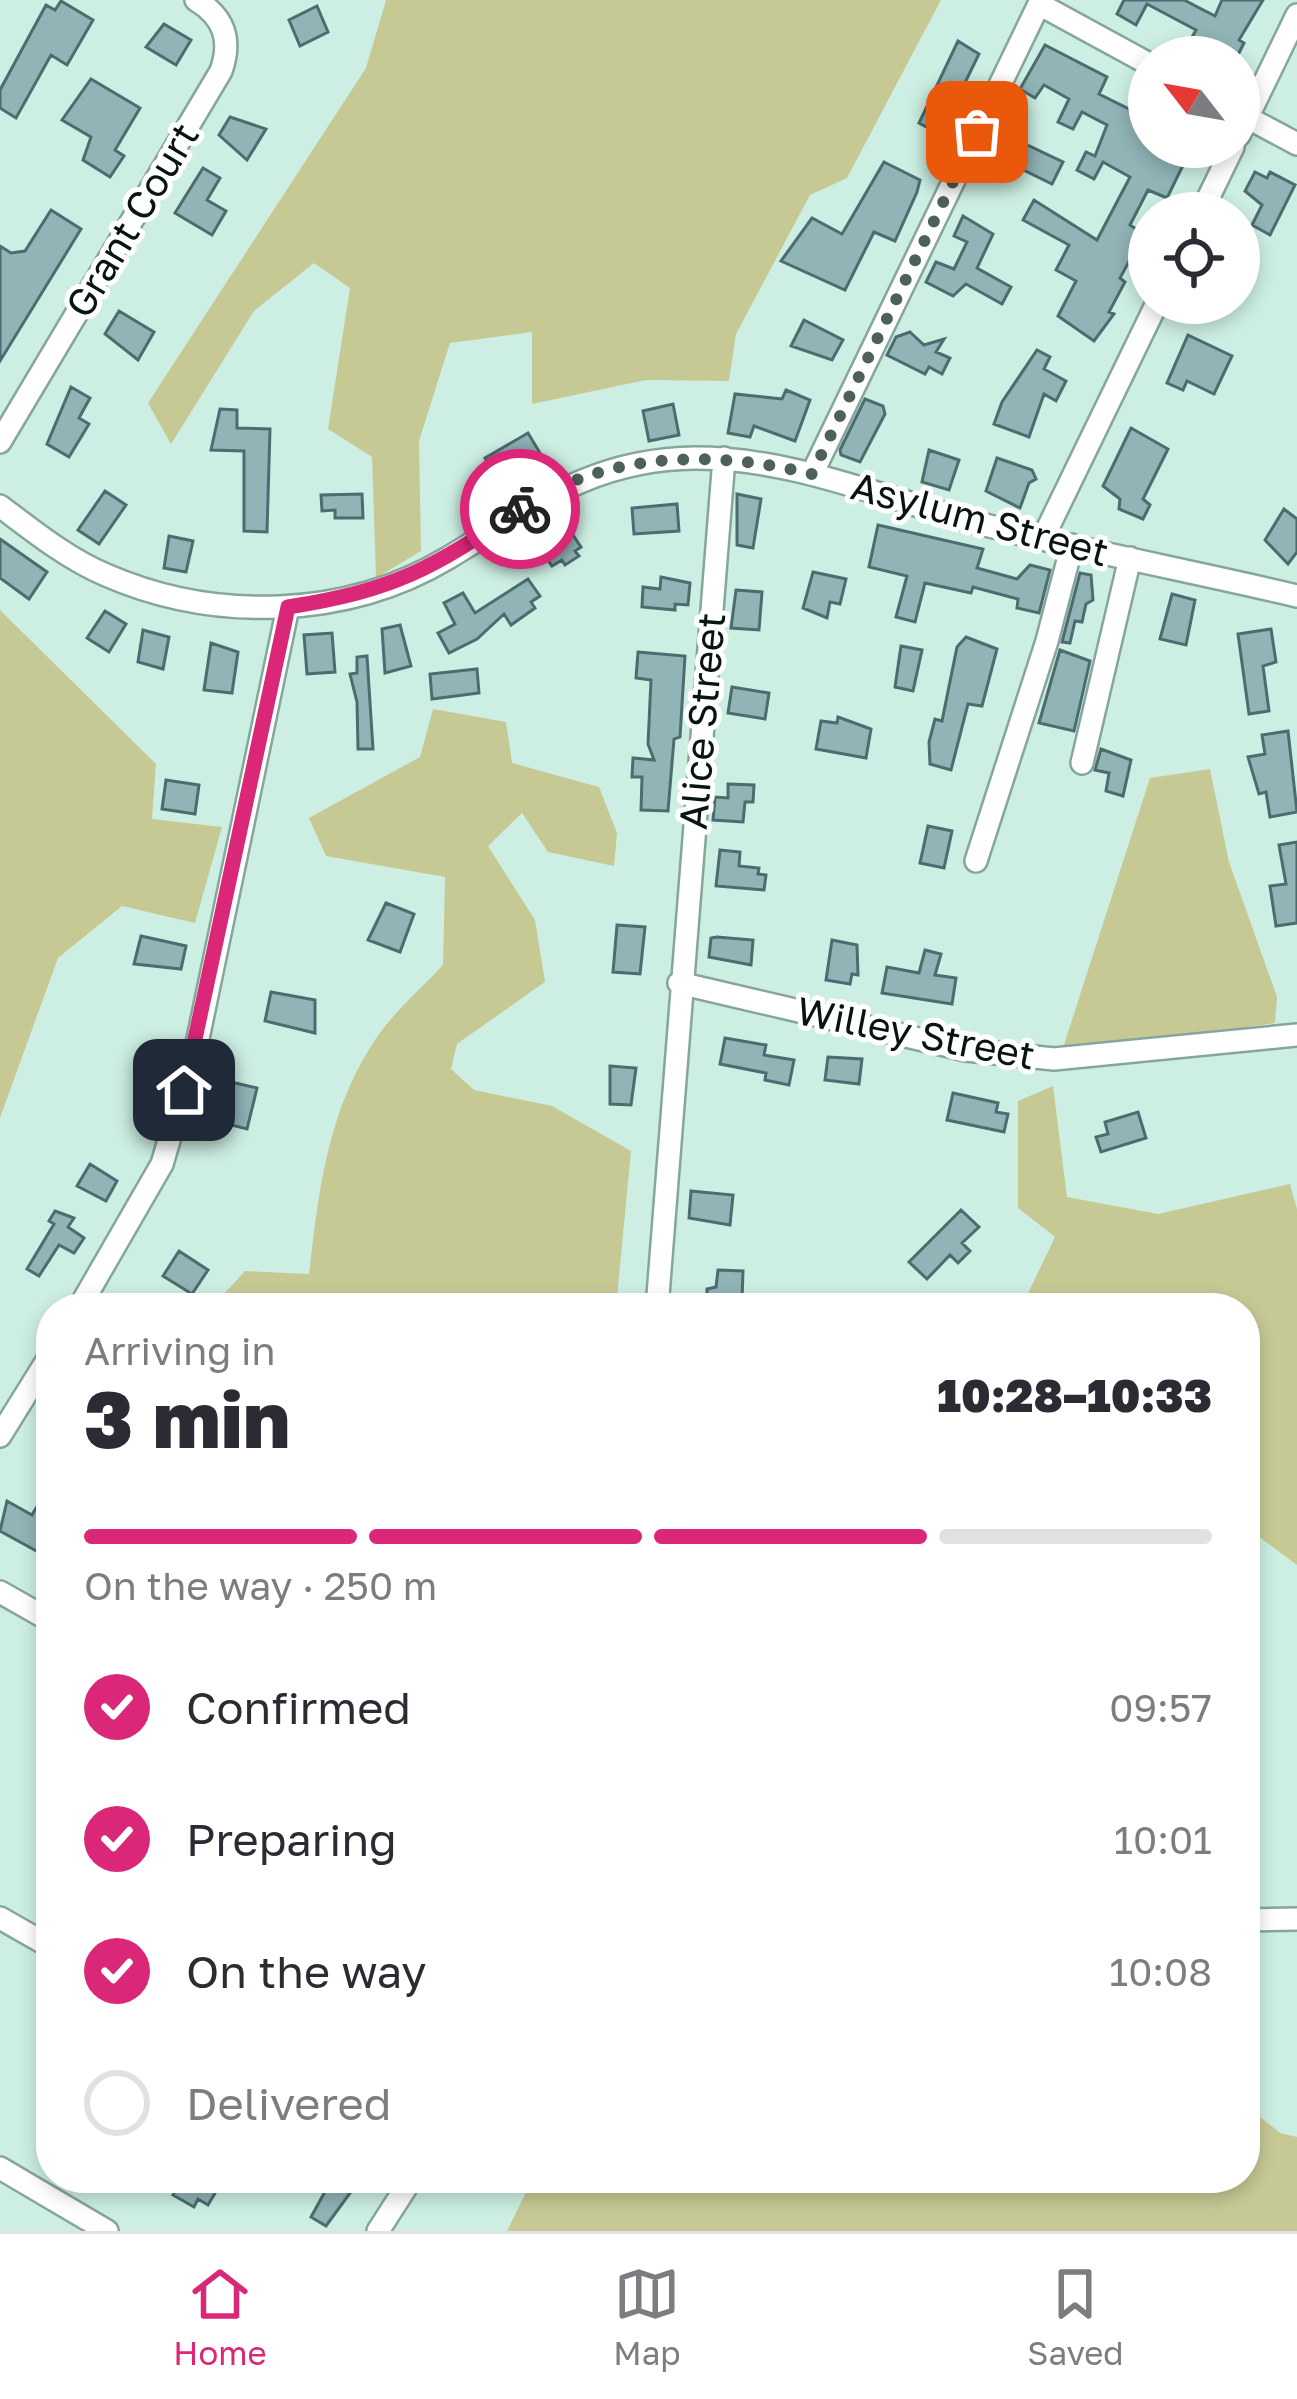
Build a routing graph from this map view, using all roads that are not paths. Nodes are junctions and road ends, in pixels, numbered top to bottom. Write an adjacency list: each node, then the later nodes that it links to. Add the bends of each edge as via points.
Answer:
1 (196, 0): 9 (street, Grant Court, via 221,22 221,71)
2 (1040, 2): 4 (street); 11 (street)
3 (1297, 15): 5 (street)
4 (1128, 52)
5 (1260, 87)
6 (1260, 129): 7 (street)
7 (1297, 144)
8 (1147, 324): 13 (street)
9 (0, 442)
10 (724, 458): 11 (street, Asylum Street); 17 (street, Asylum Street, via 659,460 595,474 530,503 416,575); 20 (street, Alice Street)
11 (812, 474): 13 (street, Asylum Street)
12 (0, 506): 17 (street, Asylum Street, via 125,582 197,603)
13 (1043, 538): 14 (street, Asylum Street)
14 (1072, 545): 15 (street, Asylum Street); 19 (street)
15 (1130, 558): 16 (street, Asylum Street); 18 (street)
16 (1297, 596)
17 (288, 607): 22 (street, via 175,1120 146,1199)
18 (1082, 763)
19 (976, 861)
20 (680, 983): 21 (street, Willey Street, via 966,1050 1054,1059); 23 (street, Alice Street)
21 (1297, 1035)
22 (89, 1293)
23 (658, 1293)
24 (36, 1378): 25 (street)
25 (0, 1436)
26 (0, 1592): 27 (street)
27 (36, 1612)
28 (0, 1918): 31 (street)
29 (1297, 1919): 30 (street)
30 (1260, 1920)
31 (36, 1938)
32 (0, 2168): 33 (street)
33 (36, 2189)
34 (42, 2193): 36 (street)
35 (402, 2193): 37 (street)
36 (107, 2231)
37 (378, 2231)

